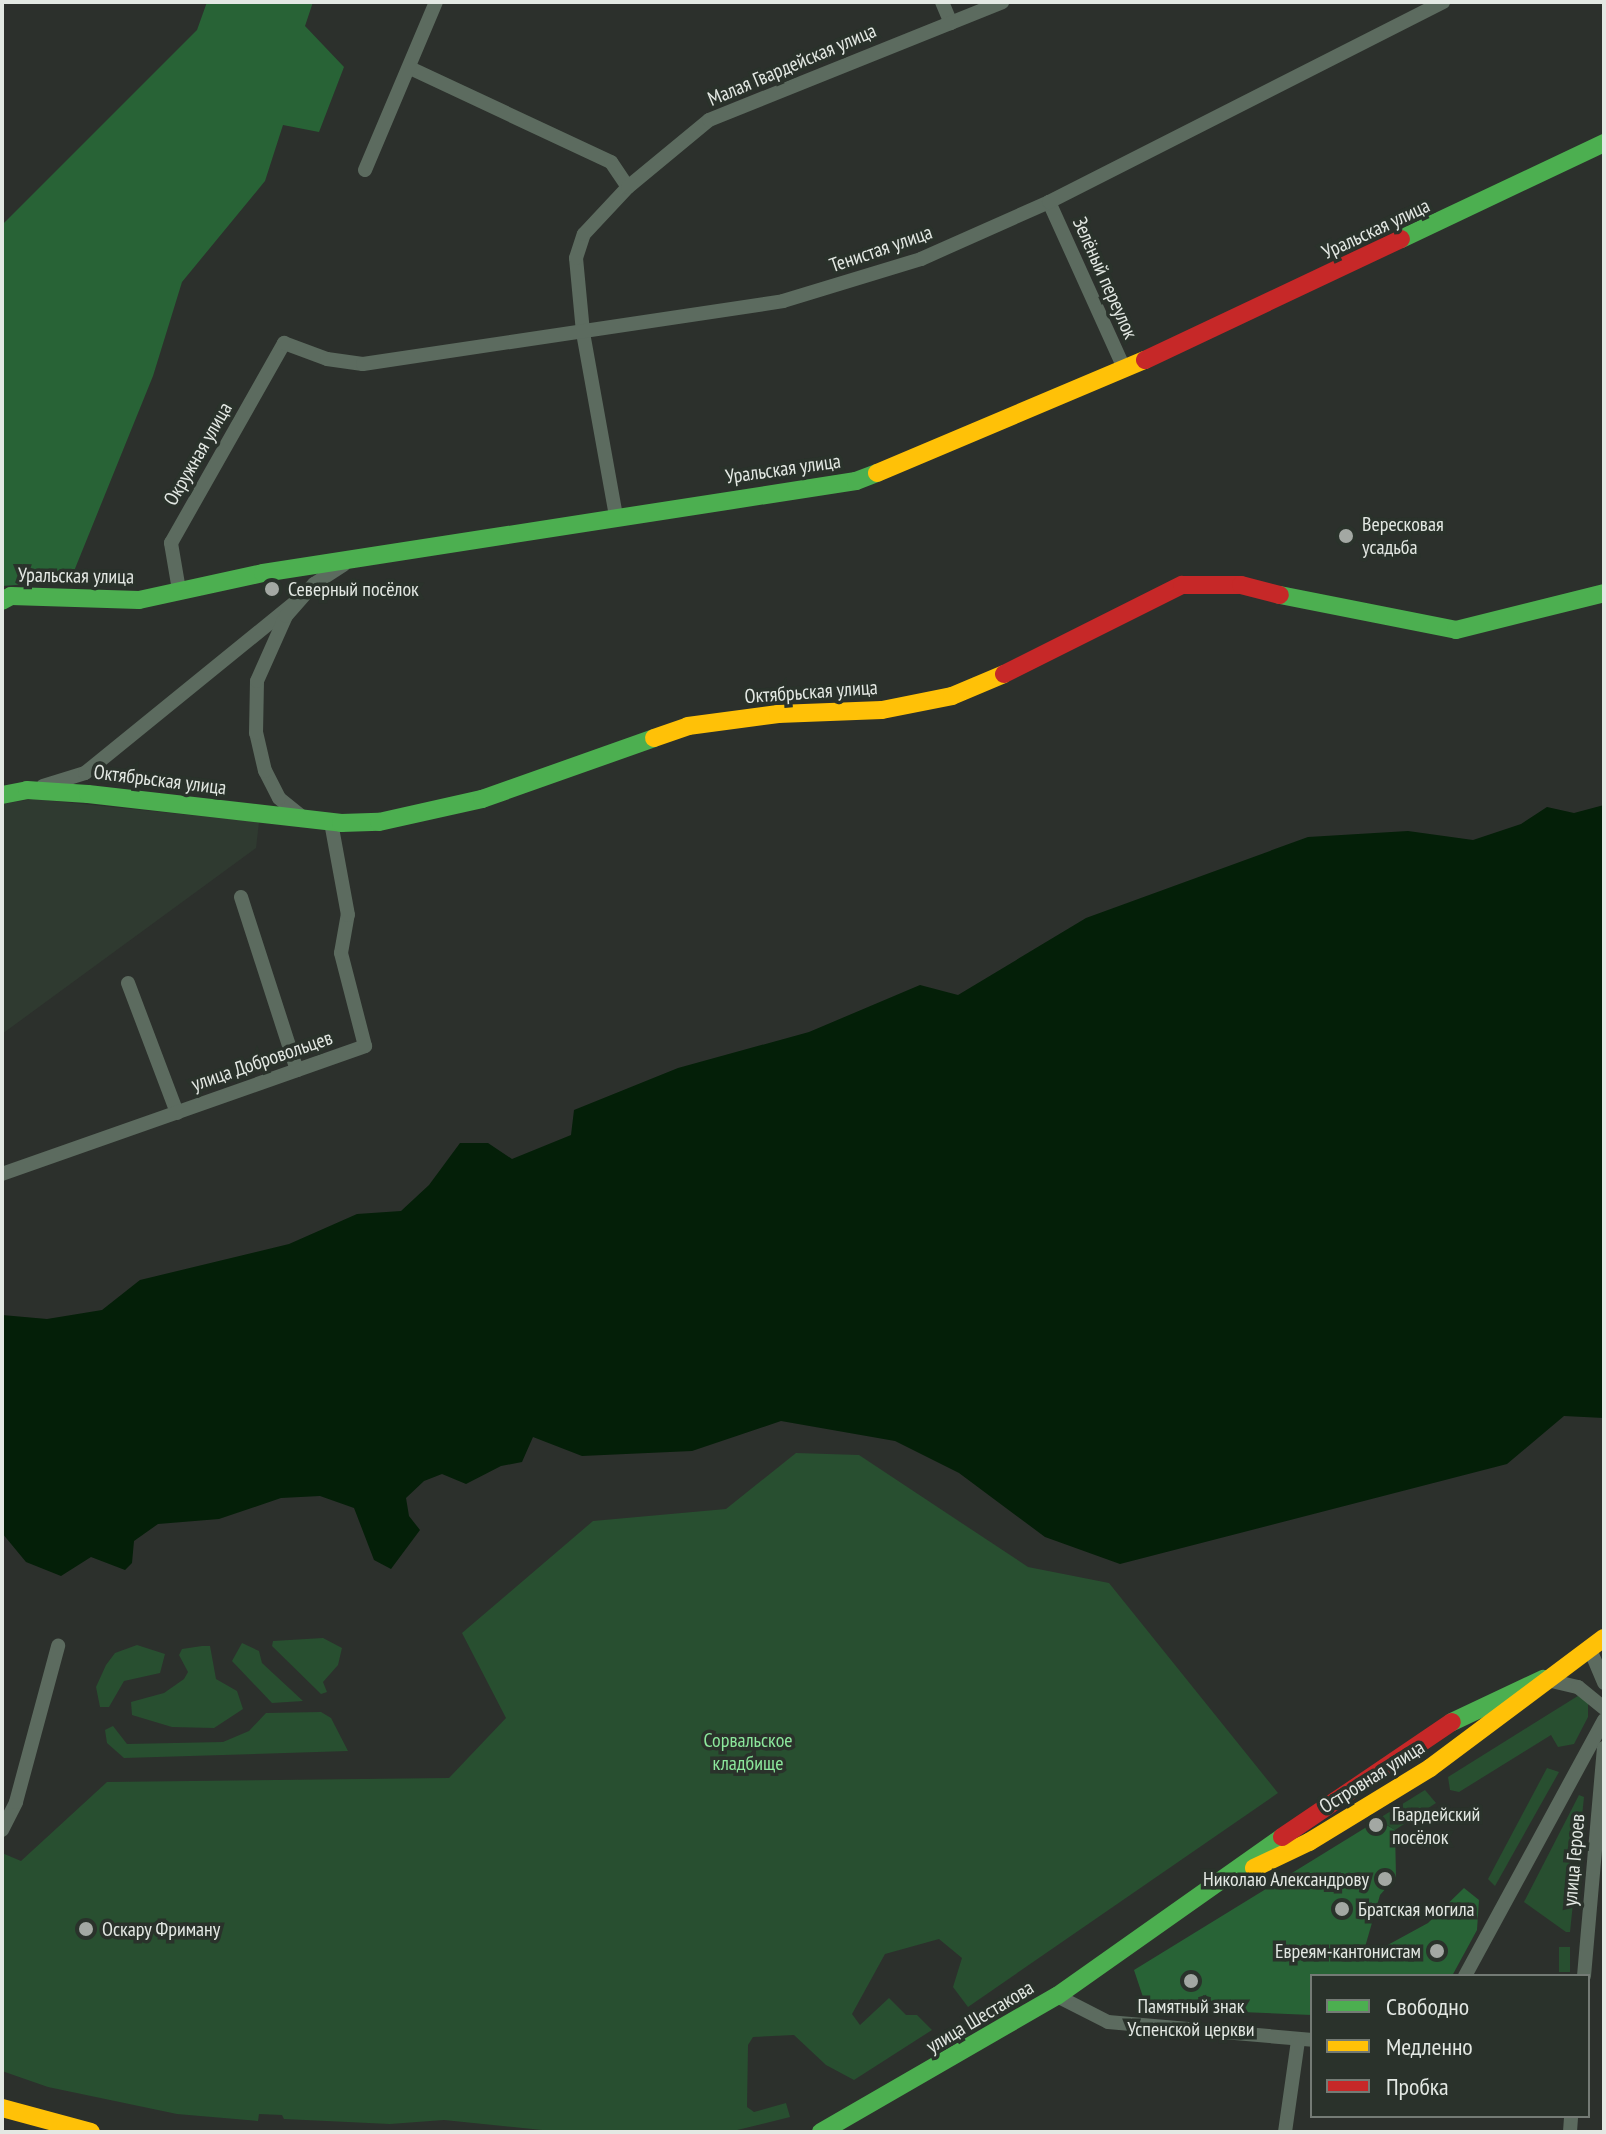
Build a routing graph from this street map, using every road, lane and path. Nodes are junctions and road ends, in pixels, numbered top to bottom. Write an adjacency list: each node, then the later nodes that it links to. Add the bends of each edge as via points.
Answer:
1 (436, 2): 6 (street)
2 (942, 2): 5 (street)
3 (1002, 2): 5 (street, Малая Гвардейская улица)
4 (1443, 2): 10 (street, Тенистая улица)
5 (951, 23): 9 (street, Малая Гвардейская улица, via 709,120)
6 (410, 68): 8 (street); 9 (street, via 611,162)
7 (1604, 143): 13 (street, Уральская улица)
8 (365, 170)
9 (628, 187): 11 (street, Малая Гвардейская улица, via 584,234 576,258)
10 (1049, 202): 11 (street, Тенистая улица, via 921,259 783,301); 13 (street, Зелёный переулок)
11 (583, 332): 12 (street, Тенистая улица, via 363,364 327,359); 14 (street, Малая Гвардейская улица)
12 (284, 343): 16 (street, Окружная улица, via 171,543)
13 (1125, 370): 14 (street, Уральская улица, via 856,481)
14 (616, 516): 15 (street, Уральская улица)
15 (348, 563): 16 (street, Уральская улица); 18 (street)
16 (179, 590): 19 (street, Уральская улица, via 139,600 11,596)
17 (1604, 593): 23 (street, Октябрьская улица, via 1456,630 1241,585 1182,585 952,696 882,710 778,714 688,726 482,799 379,822)
18 (299, 599): 20 (street, via 85,773); 22 (street, via 268,649 257,681 255,715 271,785 288,808)
19 (2, 601)
20 (27, 790): 21 (street, Октябрьская улица); 22 (street, Октябрьская улица)
21 (2, 795)
22 (305, 817): 23 (street, Октябрьская улица)
23 (331, 822): 26 (street, улица Добровольцев, via 348,915 341,953 365,1046)
24 (241, 897): 26 (street)
25 (128, 983): 27 (street)
26 (297, 1070): 27 (street, улица Добровольцев)
27 (177, 1113): 28 (street, улица Добровольцев)
28 (2, 1174)
29 (1597, 1642): 31 (street, Островная улица); 32 (street)
30 (58, 1646): 38 (street, via 16,1802)
31 (1543, 1679): 33 (street, via 1578,1687); 35 (street, Островная улица, via 1475,1708); 37 (street, Островная улица, via 1487,1729)
32 (1604, 1683)
33 (1604, 1708)
34 (1604, 1720): 40 (street)
35 (1418, 1743): 37 (street); 39 (street, Островная улица)
36 (1604, 1748): 41 (street, улица Героев)
37 (1430, 1768): 39 (street, Островная улица, via 1309,1842)
38 (2, 1830)
39 (1210, 1889): 42 (street, Островная улица)
40 (1466, 1974)
41 (1584, 1974)
42 (1057, 1996): 43 (street, улица Шестакова, via 1108,2022); 46 (street, улица Шестакова)
43 (1305, 2040): 47 (street)
44 (2, 2108): 45 (street)
45 (91, 2132)
46 (821, 2132)
47 (1285, 2132)

